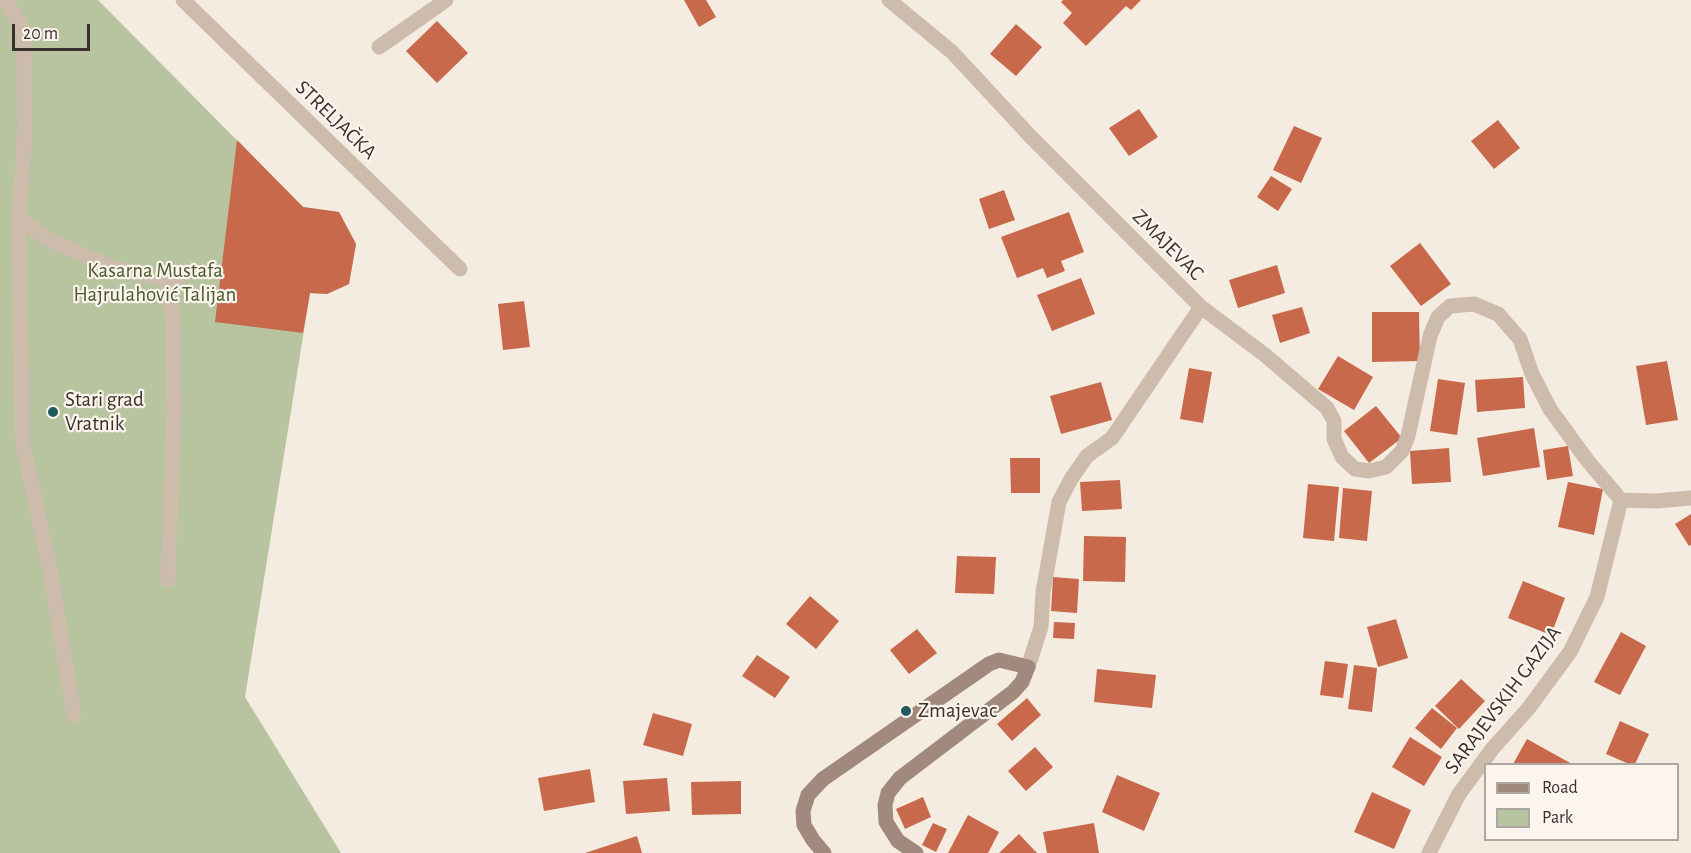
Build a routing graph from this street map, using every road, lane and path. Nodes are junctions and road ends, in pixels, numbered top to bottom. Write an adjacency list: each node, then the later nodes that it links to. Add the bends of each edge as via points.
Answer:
1 (6, 0): 6 (street, via 24,32 25,129)
2 (183, 0): 7 (street, STRELJAČKA)
3 (446, 0): 5 (street)
4 (889, 0): 10 (street, ZMAJEVAC, via 952,52 1030,137)
5 (379, 47)
6 (19, 216): 9 (street, via 48,239 113,268); 15 (street, via 22,440 50,570)
7 (460, 269)
8 (182, 276): 9 (street)
9 (166, 279): 13 (street, via 173,318 174,414)
10 (1201, 307): 12 (street, via 1313,394 1334,421 1334,439 1342,457 1355,469 1369,471 1386,467 1402,451 1438,317 1450,306 1474,304 1498,314 1520,339 1550,410); 14 (street, ZMAJEVAC, via 1112,438 1087,456 1059,502 1043,592 1041,627)
11 (1691, 498): 12 (street)
12 (1621, 500): 18 (street, SARAJEVSKIH GAZIJA, via 1597,597 1570,652 1459,794)
13 (168, 580)
14 (1028, 667): 16 (street, via 999,660 989,664 823,779 807,795 803,811 804,825); 17 (street, ZMAJEVAC, via 1013,692 900,778 888,793 886,822 898,841)
15 (74, 715)
16 (824, 853)
17 (916, 853)
18 (1429, 853)

